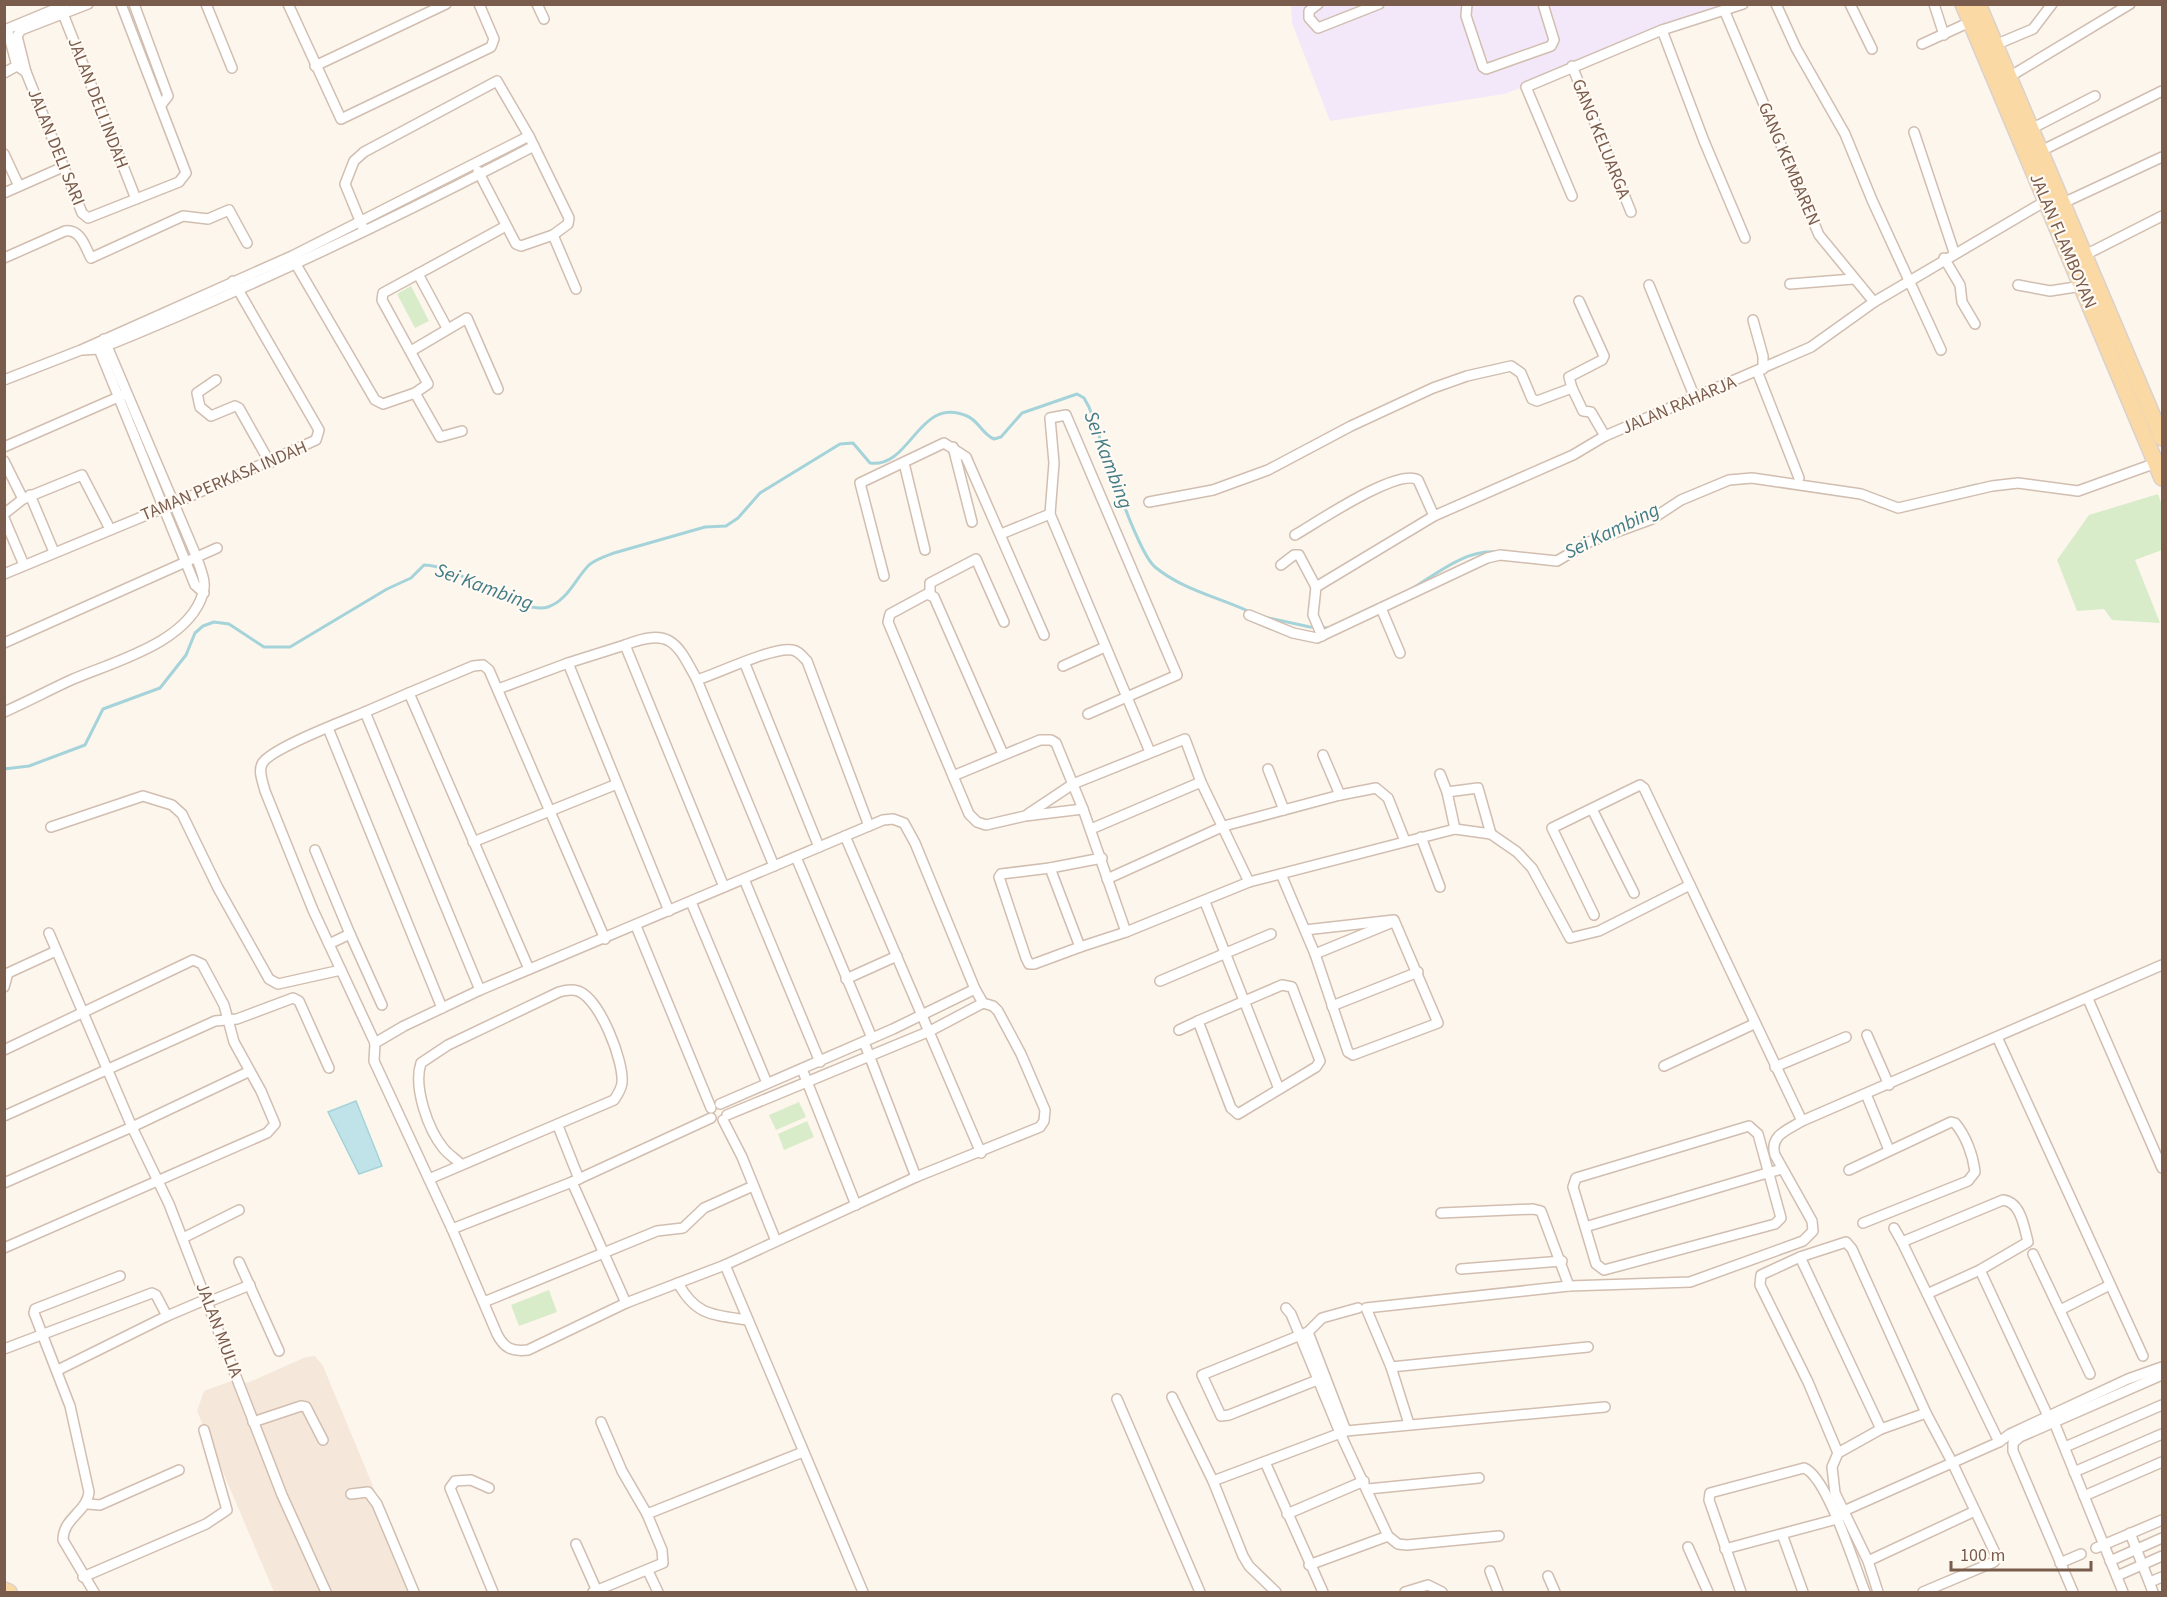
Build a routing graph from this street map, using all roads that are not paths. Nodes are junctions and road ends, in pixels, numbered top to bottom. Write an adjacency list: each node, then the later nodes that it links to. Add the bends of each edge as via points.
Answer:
1 (88, 4): 21 (street)
2 (121, 4): 38 (street, JALAN DELI SARI)
3 (134, 4): 38 (street, JALAN DELI SARI, via 168,96)
4 (206, 4): 33 (street)
5 (446, 4): 30 (street)
6 (478, 4): 30 (street, via 494,39 493,45 344,119 339,118)
7 (537, 4): 23 (street)
8 (1318, 4): 9 (street, via 1309,11 1309,18 1318,28)
9 (1379, 4)
10 (1467, 4): 11 (street, via 1466,16 1486,69 1551,46 1554,40)
11 (1543, 4)
12 (1743, 4): 22 (street)
13 (1776, 4): 70 (street, via 1845,134)
14 (1850, 4): 29 (street)
15 (1934, 4): 26 (street)
16 (1963, 4): 24 (main road, JALAN FLAMBOYAN)
17 (1978, 4): 28 (main road, JALAN FLAMBOYAN)
18 (2052, 4): 28 (street, via 2033,29)
19 (2130, 4): 35 (street)
20 (288, 5): 30 (street)
21 (63, 8): 32 (street, JALAN DELI SARI, via 18,32); 52 (street, JALAN DELI INDAH)
22 (1725, 12): 25 (street); 68 (street, GANG KEMBAREN, via 1819,235)
23 (544, 19)
24 (1970, 22): 26 (street); 53 (main road, JALAN FLAMBOYAN)
25 (1662, 30): 31 (street); 60 (street)
26 (1944, 35): 27 (street)
27 (1922, 44)
28 (1995, 45): 35 (main road, JALAN FLAMBOYAN)
29 (1872, 49)
30 (315, 66)
31 (1572, 66): 51 (street, via 1525,89); 54 (street, GANG KELUARGA)
32 (22, 67): 34 (street); 47 (street, JALAN DELI SARI)
33 (232, 68)
34 (4, 73)
35 (2009, 77): 39 (main road, JALAN FLAMBOYAN)
36 (2163, 91): 43 (street)
37 (2095, 96): 39 (street)
38 (161, 105): 52 (street, JALAN DELI SARI, via 186,173 183,180)
39 (2031, 129): 43 (main road, JALAN FLAMBOYAN)
40 (1914, 132): 62 (street)
41 (529, 136): 42 (street); 46 (street); 56 (street, via 502,86 492,82 354,161 345,184)
42 (534, 146): 48 (street); 59 (street, via 569,218 568,224)
43 (2041, 152): 53 (main road, JALAN FLAMBOYAN)
44 (4, 154): 49 (street)
45 (2163, 157): 53 (street, JALAN RAHARJA)
46 (474, 164): 48 (street); 56 (street)
47 (63, 167): 49 (street); 52 (street, JALAN DELI SARI, via 86,217)
48 (480, 174): 57 (street); 58 (street)
49 (19, 186): 50 (street)
50 (4, 194)
51 (1572, 196)
52 (135, 199)
53 (2055, 199): 62 (street, JALAN RAHARJA); 63 (main road, JALAN FLAMBOYAN); 74 (main road, JALAN FLAMBOYAN)
54 (1631, 212)
55 (2163, 216): 63 (street)
56 (361, 223): 58 (street); 66 (street)
57 (506, 226): 59 (street, via 520,246); 67 (street)
58 (366, 232): 66 (street)
59 (553, 235): 76 (street)
60 (1746, 238)
61 (247, 243): 64 (street, via 229,210 208,219 183,216 91,258 72,230)
62 (1954, 252): 65 (street, JALAN RAHARJA)
63 (2085, 255): 93 (main road, JALAN FLAMBOYAN)
64 (4, 258)
65 (1944, 258): 70 (street, JALAN RAHARJA); 80 (street, via 1960,285 1962,302)
66 (294, 260): 69 (street); 75 (street); 90 (street, via 377,403)
67 (418, 274): 81 (street); 84 (street, via 382,295)
68 (1853, 279): 71 (street); 78 (street, GANG KEMBAREN)
69 (233, 281): 75 (street, TAMAN PERKASA INDAH); 82 (street)
70 (1910, 281): 78 (street, JALAN RAHARJA); 83 (street)
71 (1790, 284)
72 (1649, 285): 92 (street)
73 (2018, 285): 74 (street, via 2050,291)
74 (2082, 286): 99 (main road, JALAN FLAMBOYAN)
75 (238, 290): 82 (street); 101 (street, TAMAN PERKASA INDAH, via 320,434 314,442)
76 (576, 290)
77 (1579, 301): 88 (street, via 1604,358 1569,377)
78 (1874, 302): 85 (street, JALAN RAHARJA, via 1811,347)
79 (1753, 320): 85 (street, via 1763,356)
80 (1975, 324)
81 (447, 328): 84 (street); 89 (street, via 464,318 470,320)
82 (101, 344): 86 (street); 91 (street)
83 (1941, 350)
84 (411, 351): 90 (street, via 428,384)
85 (1760, 370): 92 (street, JALAN RAHARJA); 103 (street)
86 (4, 380)
87 (216, 380): 101 (street, via 197,393 200,407 211,416 235,406 239,408)
88 (1572, 388): 95 (street, via 1582,411 1591,412); 106 (street, via 1537,400 1531,397 1521,373 1511,366 1467,376 1388,408 1268,470 1213,490)
89 (498, 389)
90 (416, 393): 94 (street, via 440,437)
91 (122, 396): 97 (street); 107 (street)
92 (1695, 398): 95 (street, JALAN RAHARJA)
93 (2157, 414): 96 (main road, JALAN FLAMBOYAN)
94 (462, 431)
95 (1605, 436): 110 (street, JALAN RAHARJA, via 1573,455)
96 (2162, 437)
97 (4, 447)
98 (953, 447): 102 (street, via 944,443); 111 (street); 113 (street, via 966,457)
99 (2155, 460): 104 (main road, JALAN FLAMBOYAN); 129 (street, via 2078,491 2018,483 1898,508 1862,494 1752,478 1729,480 1681,500 1646,522 1589,542 1563,559 1545,561 1500,555 1487,558)
100 (4, 461): 105 (street)
101 (270, 463): 107 (street, TAMAN PERKASA INDAH)
102 (904, 463): 118 (street); 125 (street, via 860,483)
103 (1799, 478)
104 (2163, 478)
105 (26, 497): 109 (street); 112 (street, via 82,475); 119 (street)
106 (1149, 502)
107 (169, 506): 112 (street, TAMAN PERKASA INDAH); 114 (street); 116 (street)
108 (1050, 514): 113 (street); 136 (street); 144 (street, via 1054,463 1050,418 1066,415 1177,675)
109 (4, 516): 122 (street)
110 (1434, 516): 115 (street, via 1418,480 1411,476 1369,492); 126 (street, JALAN RAHARJA)
111 (972, 522)
112 (110, 529): 119 (street, TAMAN PERKASA INDAH)
113 (1001, 534): 132 (street)
114 (187, 535): 116 (street); 120 (street)
115 (1295, 535)
116 (177, 540): 121 (street)
117 (217, 548): 120 (street)
118 (925, 550)
119 (54, 552): 122 (street, TAMAN PERKASA INDAH)
120 (196, 558): 121 (street); 127 (street, via 204,578)
121 (186, 563): 127 (street, via 195,585); 134 (street)
122 (24, 565): 124 (street, TAMAN PERKASA INDAH)
123 (1281, 566): 126 (street, via 1299,555)
124 (4, 574)
125 (884, 576)
126 (1316, 587): 133 (street, via 1313,615)
127 (204, 593): 145 (street, via 193,613 148,649)
128 (930, 594): 131 (street, via 930,583 976,559); 150 (street, via 937,601); 154 (street, via 892,612 887,620)
129 (1381, 608): 133 (street); 137 (street)
130 (1249, 615): 133 (street, via 1302,635)
131 (1004, 622)
132 (1044, 635)
133 (1321, 635)
134 (4, 643)
135 (626, 645): 138 (street); 141 (street, via 666,638 680,648); 186 (street)
136 (1105, 647): 140 (street); 144 (street)
137 (1400, 654)
138 (568, 663): 142 (street); 156 (street)
139 (745, 663): 141 (street); 165 (street, via 788,650 795,650 807,661); 175 (street)
140 (1063, 666)
141 (697, 680): 179 (street)
142 (498, 689): 143 (street, via 489,670 478,665); 163 (street)
143 (409, 693): 146 (street); 174 (street)
144 (1127, 697): 147 (street); 149 (street)
145 (4, 712)
146 (365, 712): 148 (street); 215 (street)
147 (1088, 714)
148 (328, 728): 201 (street, via 267,757 260,774); 221 (street)
149 (1150, 752): 155 (street, via 1185,738); 157 (street)
150 (1003, 754): 154 (street); 157 (street, via 1044,739 1053,740)
151 (1323, 755): 159 (street)
152 (1268, 769): 162 (street)
153 (1440, 774): 158 (street)
154 (953, 776): 164 (street, via 969,814 977,822 986,825)
155 (1201, 782): 166 (street); 168 (street)
156 (617, 784): 163 (street); 191 (street)
157 (1073, 784): 161 (street); 164 (street)
158 (1447, 792): 169 (street); 170 (street, via 1479,788)
159 (1340, 795): 162 (street); 173 (street, via 1376,788 1383,791)
160 (1592, 808): 185 (street, via 1643,786); 188 (street); 192 (street, via 1551,829)
161 (1083, 809): 164 (street); 168 (street)
162 (1284, 810): 166 (street)
163 (550, 811): 174 (street); 200 (street)
164 (1025, 816)
165 (868, 826): 171 (street); 214 (street, via 893,819 907,827)
166 (1224, 826): 183 (street); 184 (street)
167 (51, 827): 209 (street, via 141,796 172,805 182,814 269,980 278,984)
168 (1091, 829): 178 (street)
169 (1455, 829): 170 (street); 172 (street)
170 (1491, 834): 185 (street, via 1532,868 1570,938 1599,931)
171 (845, 836): 175 (street); 206 (street)
172 (1421, 837): 173 (street); 187 (street)
173 (1405, 841): 181 (street)
174 (473, 842): 208 (street)
175 (819, 847): 177 (street)
176 (315, 850): 198 (street)
177 (796, 857): 179 (street); 211 (street)
178 (1101, 858): 180 (street); 183 (street)
179 (774, 866): 182 (street)
180 (1050, 868): 202 (street); 202 (street, via 999,877 1026,958 1029,964 1035,963)
181 (1281, 874): 184 (street); 195 (street)
182 (744, 879): 186 (street); 236 (street)
183 (1107, 879): 196 (street)
184 (1249, 882): 190 (street)
185 (1690, 885): 226 (street)
186 (724, 887): 189 (street)
187 (1440, 887)
188 (1634, 893)
189 (691, 902): 191 (street); 244 (street)
190 (1205, 902): 196 (street); 204 (street)
191 (669, 911): 194 (street)
192 (1594, 915)
193 (1396, 921): 195 (street); 205 (street); 210 (street)
194 (636, 926): 200 (street); 248 (street)
195 (1305, 930): 205 (street)
196 (1126, 932): 202 (street)
197 (49, 933): 203 (street, JALAN MULIA)
198 (350, 934): 201 (street); 219 (street)
199 (1271, 934): 204 (street)
200 (605, 939): 208 (street)
201 (329, 944): 209 (street)
202 (1080, 947)
203 (56, 951): 213 (street, via 8,973); 222 (street, JALAN MULIA)
204 (1224, 953): 212 (street); 217 (street)
205 (1315, 954): 220 (street)
206 (897, 956): 211 (street); 223 (street)
207 (2163, 965): 216 (street)
208 (529, 969): 215 (street)
209 (341, 970): 233 (street)
210 (1418, 972): 220 (street); 220 (street, via 1437,1025 1353,1055 1348,1052)
211 (846, 979): 232 (street)
212 (1160, 981)
213 (4, 987)
214 (975, 989): 218 (street); 223 (street)
215 (480, 990): 221 (street)
216 (2088, 999): 231 (street); 257 (street)
217 (1245, 1001): 225 (street); 246 (street); 246 (street, via 1289,985 1321,1057 1316,1067)
218 (982, 1003): 228 (street); 255 (street, via 993,1006 1010,1030 1045,1110 1040,1127)
219 (381, 1005)
220 (1332, 1006)
221 (442, 1008): 233 (street)
222 (83, 1013): 224 (street, via 193,960 202,964 220,995); 234 (street); 241 (street, JALAN MULIA)
223 (923, 1015): 228 (street); 232 (street)
224 (228, 1020): 239 (street, via 295,998); 241 (street, via 215,1021); 242 (street)
225 (1198, 1021): 227 (street); 246 (street, via 1234,1112 1243,1112)
226 (1754, 1024): 237 (street); 238 (street)
227 (1179, 1030)
228 (930, 1031): 235 (street); 255 (street)
229 (1867, 1035): 245 (street)
230 (1846, 1037): 238 (street)
231 (1997, 1037): 245 (street); 289 (street)
232 (868, 1040): 235 (street); 236 (street)
233 (375, 1043): 262 (street, via 374,1061)
234 (4, 1050)
235 (870, 1057): 243 (street); 261 (street)
236 (820, 1062): 240 (street)
237 (1664, 1066)
238 (1775, 1067): 251 (street)
239 (329, 1068)
240 (802, 1069): 243 (street); 244 (street)
241 (108, 1070): 249 (street); 253 (street, JALAN MULIA)
242 (248, 1072): 253 (street); 264 (street, via 274,1119 273,1128)
243 (808, 1082): 250 (street); 267 (street)
244 (767, 1083): 248 (street)
245 (1889, 1085): 247 (street)
246 (1279, 1089)
247 (1866, 1094): 251 (street); 254 (street)
248 (714, 1110): 250 (street); 250 (street, via 725,1108); 263 (street)
249 (4, 1116)
250 (725, 1117): 266 (street)
251 (1802, 1121): 258 (street, via 1774,1139 1773,1149)
252 (558, 1126): 256 (street); 256 (street, via 614,1100 621,1090 619,1059 604,1023 588,997 574,990 549,997 448,1045 421,1063 418,1082 425,1110 443,1148); 263 (street)
253 (132, 1127): 264 (street, JALAN MULIA); 265 (street)
254 (1889, 1150): 259 (street); 270 (street, via 1955,1123 1971,1152 1975,1172 1968,1181)
255 (981, 1153): 261 (street)
256 (462, 1165): 262 (street)
257 (2163, 1168)
258 (1782, 1169): 260 (street); 290 (street, via 1812,1221 1814,1231 1803,1241 1690,1282)
259 (1849, 1170)
260 (1767, 1173): 271 (street); 271 (street, via 1781,1218 1775,1224 1604,1270 1596,1264); 271 (street, via 1758,1134 1749,1126 1576,1178 1573,1187)
261 (916, 1178): 267 (street)
262 (429, 1179): 273 (street)
263 (576, 1180): 273 (street); 278 (street)
264 (158, 1181): 274 (street, JALAN MULIA); 277 (street)
265 (4, 1183)
266 (753, 1186): 275 (street); 278 (street, via 704,1208 683,1228 657,1231)
267 (856, 1205): 275 (street)
268 (239, 1210): 274 (street)
269 (1441, 1214): 281 (street, via 1537,1209)
270 (1863, 1223)
271 (1586, 1227)
272 (1894, 1228): 276 (street)
273 (452, 1229): 293 (street)
274 (183, 1238): 292 (street, JALAN MULIA)
275 (776, 1241): 283 (street)
276 (1902, 1242): 285 (street, via 2010,1200 2016,1206 2028,1242); 291 (street)
277 (4, 1248)
278 (603, 1251): 293 (street); 294 (street)
279 (2033, 1254): 297 (street)
280 (1800, 1257): 317 (street, via 1842,1242 1848,1244); 322 (street); 330 (street, via 1761,1275 1760,1285)
281 (1562, 1261): 284 (street); 290 (street)
282 (239, 1262): 288 (street)
283 (725, 1265): 287 (street); 299 (street)
284 (1461, 1269)
285 (1980, 1270): 291 (street); 318 (street)
286 (120, 1276): 301 (street, via 35,1309)
287 (678, 1283): 294 (street); 299 (street, via 698,1310)
288 (250, 1285): 292 (street); 304 (street)
289 (2110, 1285): 297 (street); 305 (street)
290 (1569, 1286): 306 (street, via 1366,1308)
291 (1927, 1294): 327 (street)
292 (207, 1300): 298 (street); 319 (street, JALAN MULIA)
293 (484, 1302): 294 (street, via 501,1341 520,1351)
294 (626, 1303)
295 (1286, 1308): 300 (street)
296 (1358, 1308): 300 (street, via 1322,1318)
297 (2060, 1310): 309 (street)
298 (167, 1316): 301 (street, via 152,1293); 308 (street)
299 (748, 1320): 329 (street)
300 (1304, 1333): 311 (street); 311 (street, via 1202,1376 1221,1416)
301 (42, 1335): 303 (street); 308 (street)
302 (1588, 1347): 306 (street)
303 (4, 1349)
304 (279, 1352)
305 (2143, 1356)
306 (1391, 1367): 321 (street)
307 (2163, 1367): 312 (street)
308 (58, 1370): 342 (street, via 87,1479)
309 (2090, 1374)
310 (2163, 1375): 312 (street)
311 (1322, 1378): 324 (street)
312 (2131, 1383): 318 (street)
313 (1172, 1397): 337 (street)
314 (1117, 1399): 383 (street)
315 (2163, 1405): 328 (street)
316 (1605, 1407): 321 (street)
317 (1926, 1413): 322 (street); 332 (street)
318 (2051, 1419): 327 (street); 328 (street); 363 (street, via 2020,1437 2013,1443 2013,1451)
319 (253, 1422): 326 (street, via 306,1407); 378 (street, JALAN MULIA)
320 (601, 1422): 345 (street, via 622,1471)
321 (1409, 1424): 324 (street)
322 (1881, 1429): 330 (street)
323 (204, 1430): 370 (street, via 227,1510 206,1524)
324 (1343, 1432): 331 (street); 338 (street)
325 (2163, 1434): 335 (street)
326 (323, 1440)
327 (1999, 1442): 332 (street)
328 (2065, 1447): 335 (street)
329 (803, 1452): 345 (street); 382 (street)
330 (1838, 1454): 343 (street, via 1831,1474 1835,1493)
331 (1265, 1462): 337 (street); 346 (street)
332 (1953, 1462): 343 (street); 344 (street)
333 (2163, 1462): 341 (street)
334 (179, 1470): 342 (street, via 100,1505)
335 (2074, 1472): 341 (street)
336 (1479, 1479): 338 (street)
337 (1213, 1481): 384 (street, via 1246,1561)
338 (1366, 1485): 346 (street); 351 (street)
339 (489, 1488): 380 (street, via 464,1480 455,1481 450,1488)
340 (351, 1494): 379 (street, via 368,1492 377,1504)
341 (2084, 1496): 355 (street)
342 (88, 1504): 370 (street, via 63,1532 66,1547)
343 (1846, 1510): 347 (street); 361 (street)
344 (1975, 1511): 361 (street); 395 (street, via 1996,1561)
345 (647, 1514): 366 (street, via 664,1560)
346 (1287, 1514): 364 (street)
347 (1837, 1519): 350 (street); 357 (street, via 1814,1474 1804,1468 1714,1490 1709,1500); 393 (street)
348 (2158, 1521): 349 (street); 353 (street)
349 (2130, 1533): 355 (street); 358 (street)
350 (1782, 1534): 357 (street); 392 (street)
351 (1388, 1536): 352 (street, via 1407,1545); 364 (street)
352 (1500, 1536)
353 (2162, 1539): 358 (street)
354 (576, 1544): 375 (street)
355 (2100, 1546): 362 (street)
356 (1688, 1547): 390 (street)
357 (1725, 1549): 391 (street)
358 (2136, 1549): 362 (street); 365 (street)
359 (2081, 1554): 363 (street)
360 (2163, 1556): 365 (street)
361 (1868, 1561): 394 (street)
362 (2110, 1561): 369 (street)
363 (2060, 1563): 396 (street)
364 (1310, 1565): 385 (street)
365 (2144, 1565): 369 (street); 372 (street)
366 (648, 1571): 373 (street); 381 (street)
367 (1490, 1571): 388 (street)
368 (1548, 1576): 389 (street)
369 (2117, 1576): 397 (street)
370 (83, 1577): 377 (street)
371 (2163, 1577): 372 (street)
372 (2150, 1582): 398 (street)
373 (617, 1588): 375 (street)
374 (4, 1590): 376 (main road)
375 (595, 1592)
376 (9, 1593)
377 (94, 1593)
378 (326, 1593)
379 (414, 1593)
380 (493, 1593)
381 (658, 1593)
382 (863, 1593)
383 (1200, 1593)
384 (1276, 1593)
385 (1323, 1593)
386 (1405, 1593): 387 (street, via 1428,1585)
387 (1442, 1593)
388 (1498, 1593)
389 (1555, 1593)
390 (1708, 1593)
391 (1741, 1593)
392 (1803, 1593)
393 (1865, 1593)
394 (1878, 1593)
395 (1923, 1593)
396 (2073, 1593)
397 (2123, 1593)
398 (2153, 1593)

